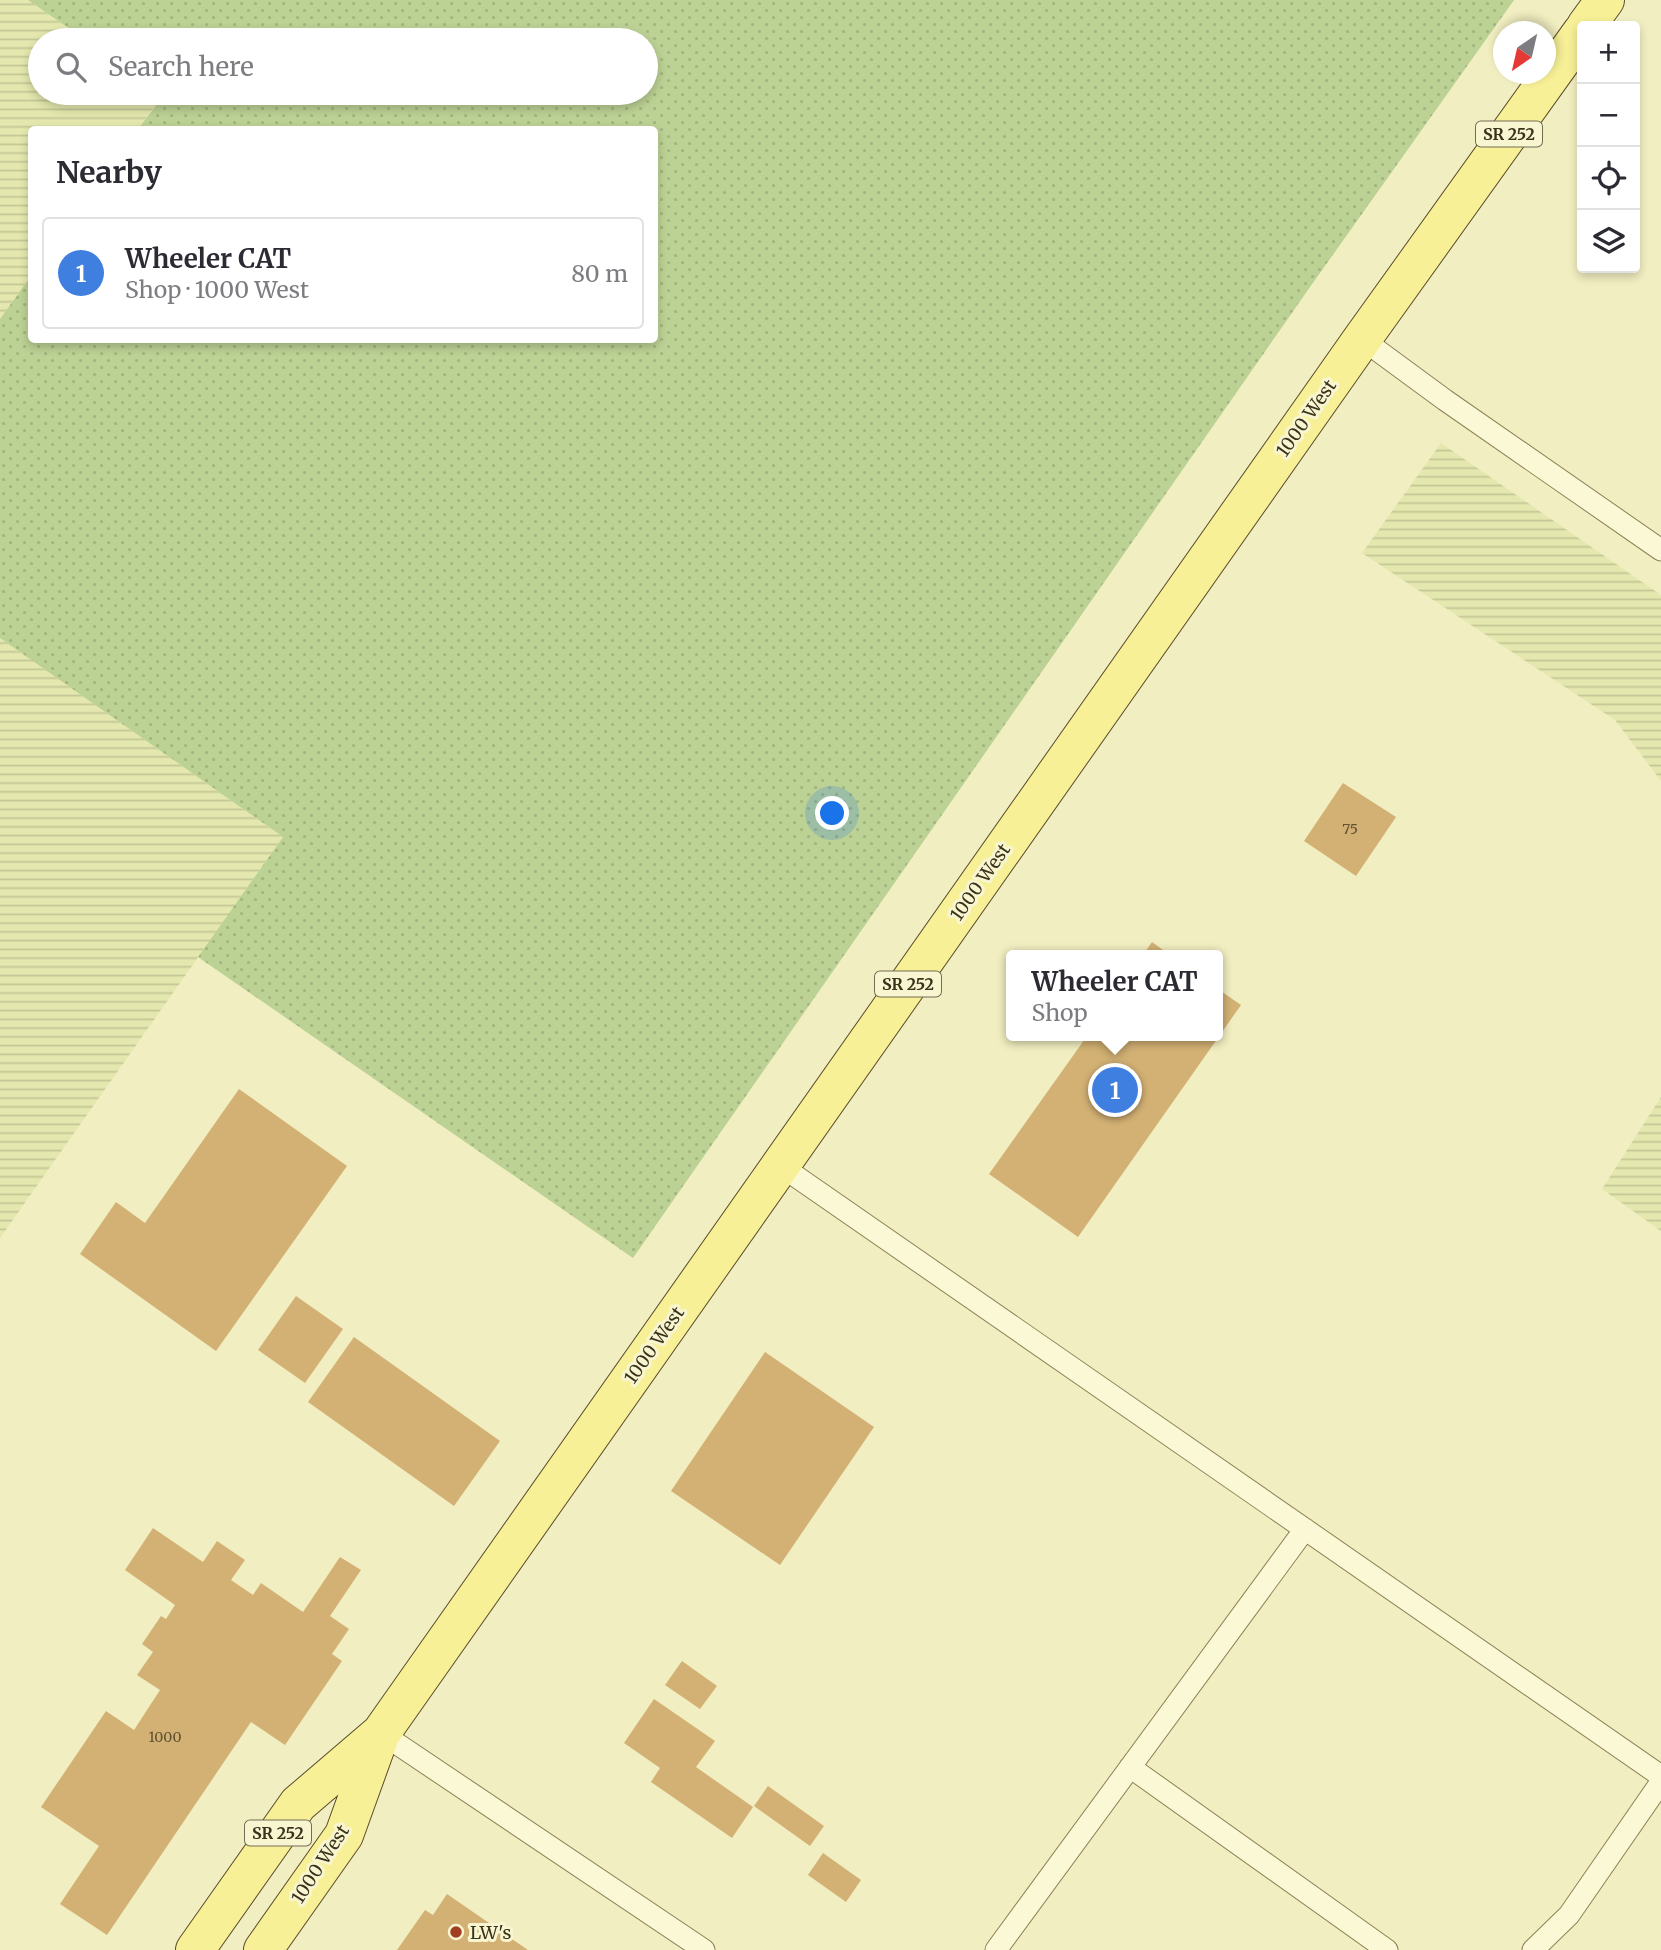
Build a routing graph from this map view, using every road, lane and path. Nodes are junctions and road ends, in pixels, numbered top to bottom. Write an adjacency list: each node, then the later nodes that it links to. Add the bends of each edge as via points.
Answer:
1 (1605, 0): 2 (main road)
2 (1590, 21)
3 (1577, 39): 4 (main road, 1000 West / SR 252)
4 (1362, 339): 5 (lane); 6 (main road, 1000 West / SR 252)
5 (1661, 550)
6 (780, 1166): 7 (lane); 8 (main road, 1000 West / SR 252)
7 (1305, 1529): 9 (lane); 10 (lane)
8 (381, 1733): 12 (main road, 1000 West / SR 252, via 299,1804); 13 (main road, 1000 West / SR 252, via 344,1835); 14 (lane)
9 (1130, 1767): 15 (lane); 16 (lane)
10 (1661, 1776)
11 (1661, 1782): 17 (lane, via 1569,1915)
12 (195, 1950)
13 (263, 1950)
14 (704, 1950)
15 (996, 1950)
16 (1387, 1950)
17 (1533, 1950)

